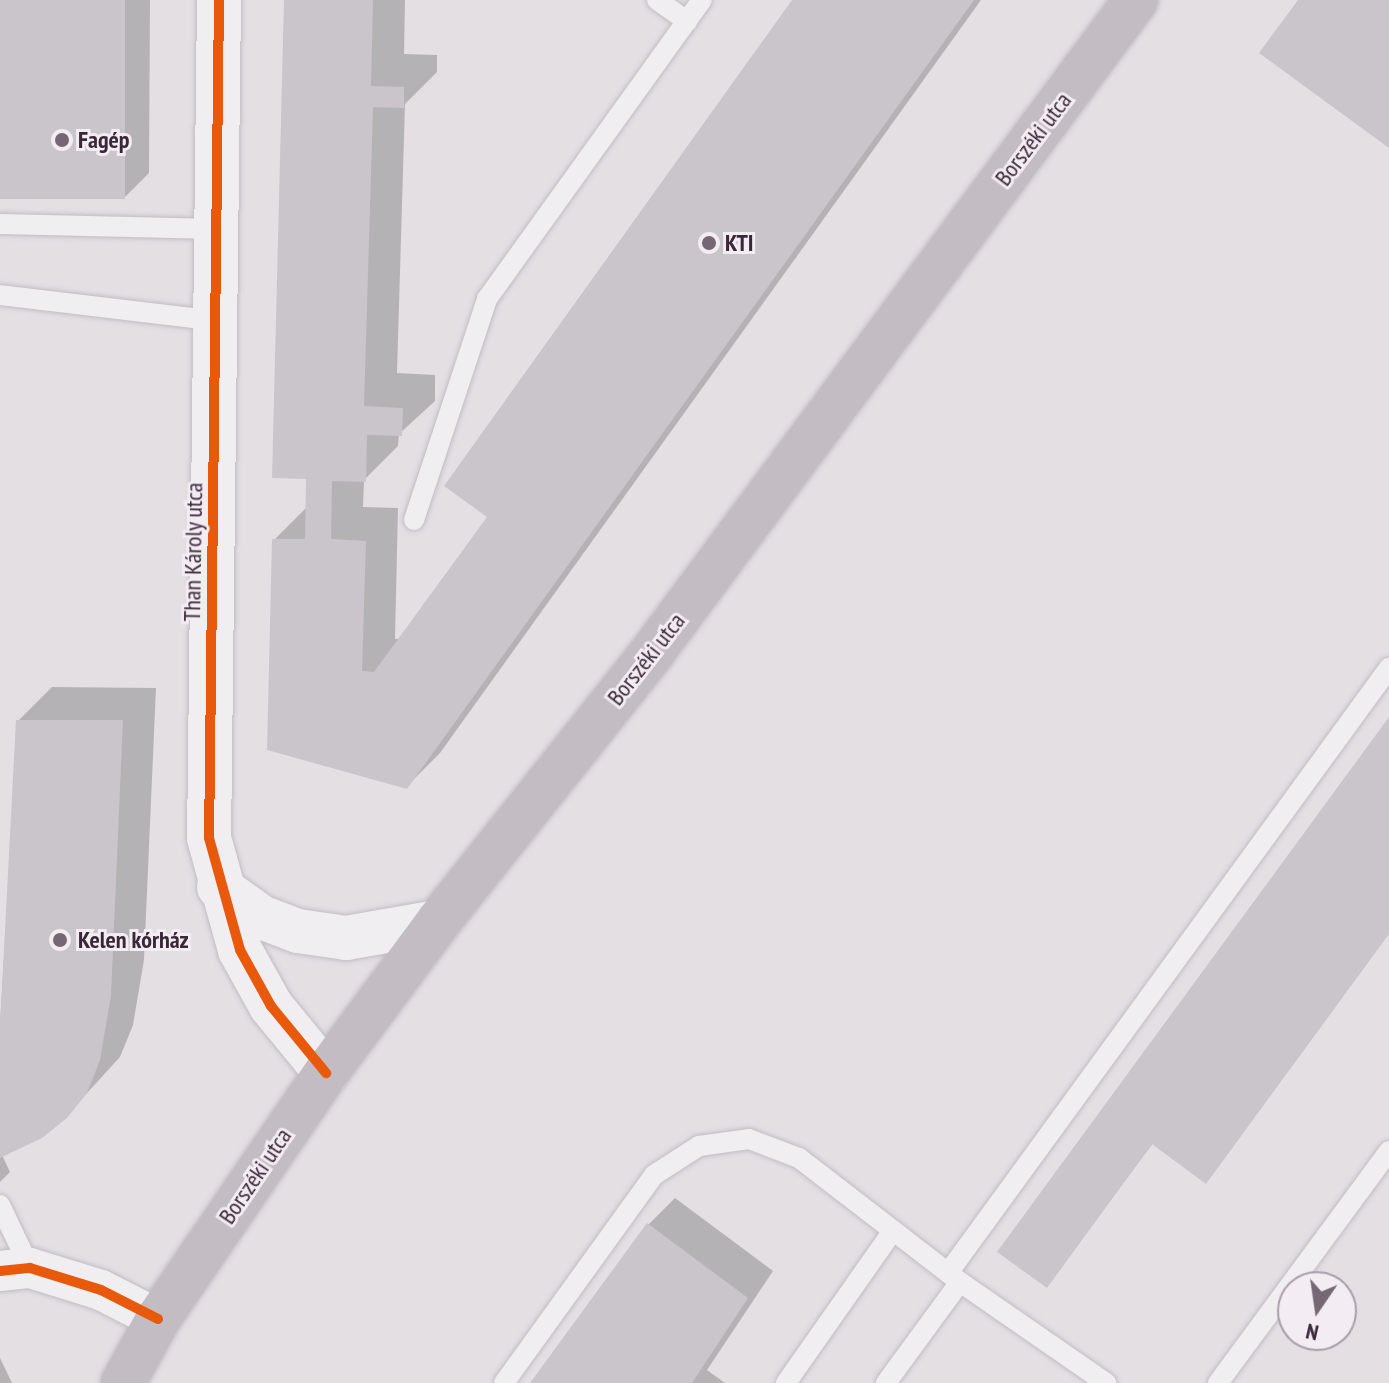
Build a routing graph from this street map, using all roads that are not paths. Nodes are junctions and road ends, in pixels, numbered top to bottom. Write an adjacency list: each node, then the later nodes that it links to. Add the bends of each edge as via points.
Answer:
1 (219, 0): 7 (street, Than Károly utca)
2 (657, 0): 5 (lane)
3 (702, 0): 5 (lane)
4 (1136, 0): 13 (main road, Borszéki utca, via 648,658)
5 (687, 21): 10 (lane, via 487,299)
6 (0, 224): 7 (lane)
7 (218, 229): 9 (street, Than Károly utca)
8 (0, 295): 9 (lane)
9 (217, 321): 12 (street, Than Károly utca, via 209,838)
10 (414, 520)
11 (1389, 668): 19 (lane)
12 (219, 887): 13 (street, via 261,917 298,931 346,938); 14 (street, Than Károly utca, via 240,950 271,1006)
13 (438, 922): 14 (main road, Borszéki utca)
14 (326, 1073): 20 (main road, Borszéki utca)
15 (1389, 1151): 26 (lane)
16 (0, 1205): 18 (lane)
17 (893, 1231): 19 (lane); 22 (lane, via 799,1158 749,1139 699,1146 654,1175); 23 (lane)
18 (15, 1269): 20 (street, via 101,1290)
19 (954, 1278): 24 (lane); 25 (lane)
20 (158, 1319): 21 (main road, Borszéki utca)
21 (123, 1383)
22 (504, 1383)
23 (786, 1383)
24 (886, 1383)
25 (1106, 1383)
26 (1218, 1383)

